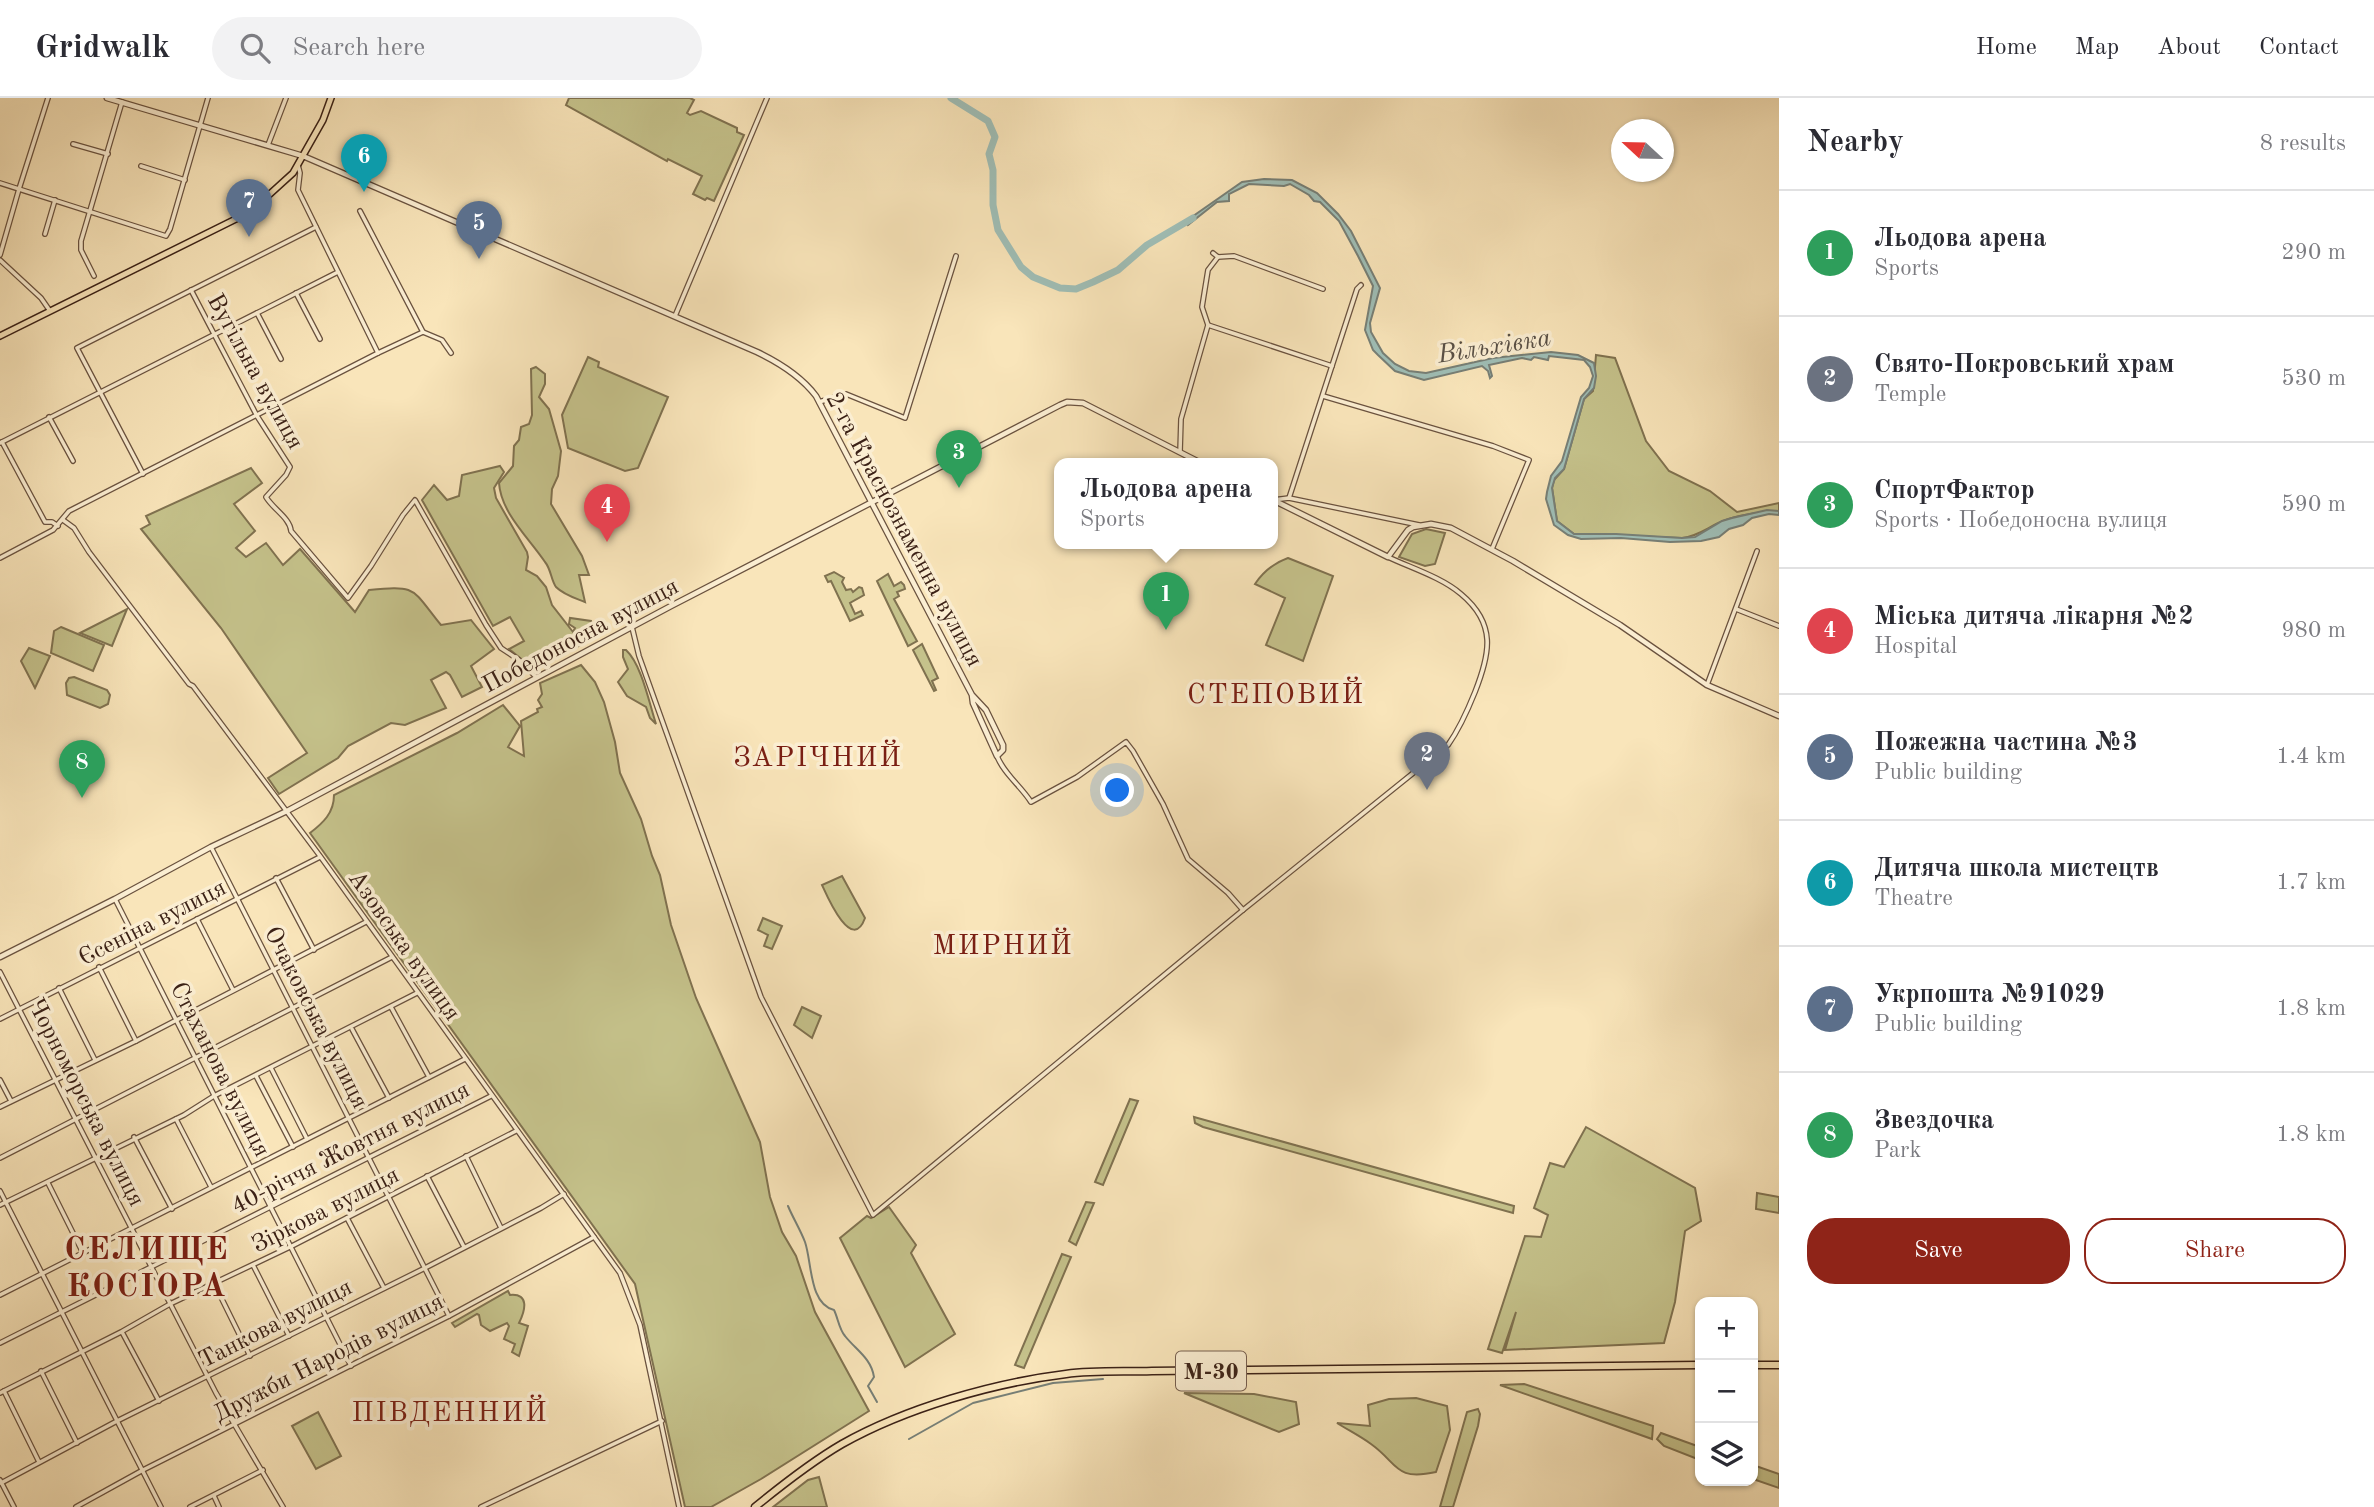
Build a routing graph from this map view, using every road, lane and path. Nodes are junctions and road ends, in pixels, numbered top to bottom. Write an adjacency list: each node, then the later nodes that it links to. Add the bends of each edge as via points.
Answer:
1 (48, 98): 17 (street)
2 (107, 98): 7 (street, 2-га Краснознаменна вулиця)
3 (208, 98): 8 (street)
4 (286, 98): 10 (street)
5 (331, 98): 12 (main road)
6 (767, 98): 35 (street)
7 (122, 102): 8 (street, 2-га Краснознаменна вулиця); 11 (street)
8 (201, 126): 10 (street, 2-га Краснознаменна вулиця); 15 (street)
9 (73, 145): 11 (street)
10 (268, 146): 12 (street, 2-га Краснознаменна вулиця)
11 (108, 154): 20 (street)
12 (303, 156): 13 (main road); 35 (street, 2-га Краснознаменна вулиця)
13 (298, 165): 21 (street, via 298,190); 33 (main road, via 250,212)
14 (141, 166): 15 (street)
15 (185, 180): 20 (street, via 166,236)
16 (0, 183): 17 (street)
17 (19, 189): 18 (street); 26 (street)
18 (55, 201): 20 (street); 22 (street)
19 (360, 211): 37 (street)
20 (90, 212): 28 (street, via 81,250)
21 (316, 227): 27 (street); 31 (street)
22 (46, 234)
23 (1213, 253): 25 (street)
24 (956, 256): 47 (street, via 905,418 846,394)
25 (1219, 257): 30 (street, via 1234,256); 36 (street, via 1208,270 1202,307)
26 (0, 258): 33 (street)
27 (338, 272): 32 (street); 41 (street)
28 (94, 276)
29 (1361, 285): 44 (street)
30 (1323, 289)
31 (191, 290): 38 (street, Вугільна вулиця); 45 (street, via 76,348)
32 (296, 293): 34 (street); 40 (street)
33 (50, 311): 39 (main road)
34 (257, 313): 38 (street); 43 (street)
35 (675, 316): 47 (street, 2-га Краснознаменна вулиця, via 773,360 800,378)
36 (1208, 325): 44 (street); 51 (street, via 1181,419)
37 (423, 332): 41 (street); 42 (street, via 442,340)
38 (215, 333): 45 (street); 48 (street, Вугільна вулиця)
39 (0, 336)
40 (320, 339)
41 (378, 353): 48 (street)
42 (451, 353)
43 (281, 359)
44 (1332, 366): 46 (street)
45 (101, 391): 49 (street); 54 (street)
46 (1323, 396): 55 (street); 62 (street, via 1529,460)
47 (819, 402): 57 (street, 2-га Краснознаменна вулиця)
48 (257, 416): 54 (street); 69 (street, Вугільна вулиця, via 290,467 266,496 348,597 415,500 501,648)
49 (49, 417): 50 (street); 53 (street)
50 (1, 442): 61 (street, via 45,522)
51 (1180, 452): 52 (street, Победоносна вулиця); 57 (street, Победоносна вулиця, via 1083,403 1067,402)
52 (1192, 458)
53 (73, 461)
54 (143, 474): 59 (street, via 69,511)
55 (1289, 498): 56 (street); 60 (street)
56 (1278, 499)
57 (872, 501): 68 (street, Победоносна вулиця); 71 (street, 2-га Краснознаменна вулиця)
58 (1278, 502): 64 (street)
59 (63, 520): 61 (street); 74 (street, Азовська вулиця, via 74,528)
60 (1421, 525): 62 (street, via 1451,528); 64 (street, via 1408,530)
61 (58, 526): 65 (street)
62 (1492, 549): 70 (street, via 1620,625)
63 (1757, 551): 66 (street)
64 (1388, 556): 80 (street, via 1461,594 1484,625 1486,664 1462,726 1448,744)
65 (0, 558)
66 (1736, 609): 67 (street); 70 (street)
67 (1779, 626)
68 (632, 627): 69 (street, Победоносна вулиця); 80 (street, via 754,979 873,1215)
69 (537, 678): 74 (street, Победоносна вулиця)
70 (1707, 685): 72 (street)
71 (972, 695): 73 (street, 2-га Краснознаменна вулиця); 73 (street, 2-га Краснознаменна вулиця, via 986,710 1003,745)
72 (1779, 716)
73 (997, 756): 80 (street, via 1002,769 1031,802 1126,742 1163,804 1188,859)
74 (287, 811): 75 (street, Победоносна вулиця); 76 (street, Азовська вулиця)
75 (211, 847): 78 (street, Очаковська вулиця); 79 (street, Победоносна вулиця)
76 (320, 856): 77 (street, Єсеніна вулиця); 82 (street, Азовська вулиця)
77 (276, 878): 78 (street, Єсеніна вулиця); 84 (street)
78 (237, 899): 81 (street, Єсеніна вулиця); 88 (street, Очаковська вулиця)
79 (115, 900): 83 (street, Стаханова вулиця); 85 (street, Победоносна вулиця)
80 (1243, 910)
81 (197, 919): 83 (street, Єсеніна вулиця); 91 (street)
82 (366, 922): 84 (street); 86 (street, Азовська вулиця)
83 (140, 948): 87 (street, Єсеніна вулиця); 97 (street, Стаханова вулиця)
84 (314, 950): 88 (street)
85 (0, 957)
86 (393, 957): 92 (street, Азовська вулиця); 94 (street)
87 (99, 967): 90 (street, Єсеніна вулиця); 99 (street)
88 (273, 969): 91 (street); 94 (street, Очаковська вулиця)
89 (0, 972): 95 (street, Чорноморська вулиця)
90 (59, 988): 95 (street, Єсеніна вулиця); 103 (street)
91 (233, 990): 97 (street)
92 (417, 993): 93 (street); 102 (street, Азовська вулиця)
93 (391, 1007): 98 (street); 106 (street)
94 (293, 1008): 100 (street, Очаковська вулиця); 101 (street)
95 (20, 1009): 96 (street, Єсеніна вулиця); 108 (street, Чорноморська вулиця)
96 (0, 1019)
97 (177, 1019): 99 (street); 101 (street, Стаханова вулиця)
98 (352, 1028): 100 (street); 111 (street)
99 (136, 1041): 103 (street)
100 (313, 1047): 104 (street); 115 (street, Очаковська вулиця)
101 (195, 1058): 109 (street, Стаханова вулиця); 114 (street)
102 (465, 1059): 106 (street); 110 (street, Азовська вулиця)
103 (96, 1060): 108 (street)
104 (271, 1068): 105 (street); 119 (street)
105 (256, 1076): 109 (street); 120 (street)
106 (429, 1077): 111 (street)
107 (0, 1080): 112 (street)
108 (56, 1080): 112 (street); 114 (street, Чорноморська вулиця)
109 (214, 1096): 116 (street); 125 (street, Стаханова вулиця)
110 (491, 1096): 117 (street, Азовська вулиця); 123 (street, 40-річчя Жовтня вулиця)
111 (389, 1098): 115 (street)
112 (11, 1101): 113 (street)
113 (0, 1107)
114 (75, 1118): 122 (street, Чорноморська вулиця); 124 (street)
115 (349, 1118): 119 (street); 123 (street, Очаковська вулиця)
116 (176, 1119): 118 (street); 128 (street)
117 (516, 1131): 121 (street, Зіркова вулиця); 130 (street, Азовська вулиця)
118 (134, 1138): 122 (street); 135 (street)
119 (307, 1139): 120 (street)
120 (293, 1147): 125 (street)
121 (466, 1156): 126 (street, Зіркова вулиця); 138 (street)
122 (95, 1157): 127 (street); 137 (street, Чорноморська вулиця)
123 (369, 1157): 131 (street, Очаковська вулиця); 134 (street, 40-річчя Жовтня вулиця)
124 (0, 1158)
125 (252, 1168): 128 (street); 134 (street, Стаханова вулиця)
126 (427, 1176): 131 (street, Зіркова вулиця); 141 (street)
127 (47, 1183): 132 (street); 142 (street)
128 (211, 1187): 135 (street)
129 (0, 1191): 132 (street)
130 (564, 1194): 138 (street, Танкова вулиця); 139 (street, Азовська вулиця)
131 (389, 1196): 136 (street, Зіркова вулиця); 145 (street, Очаковська вулиця)
132 (5, 1202): 133 (street); 146 (street)
133 (0, 1205)
134 (271, 1206): 140 (street, Стаханова вулиця); 144 (street, 40-річчя Жовтня вулиця)
135 (172, 1209): 137 (street)
136 (348, 1218): 140 (street, Зіркова вулиця); 148 (street)
137 (132, 1227): 142 (street); 144 (street, Чорноморська вулиця)
138 (501, 1228): 141 (street, Танкова вулиця)
139 (594, 1237): 152 (street, Дружби Народів вулиця); 168 (street, Азовська вулиця, via 628,1289)
140 (292, 1246): 143 (street, Зіркова вулиця); 153 (street, Стаханова вулиця)
141 (464, 1247): 145 (street, Танкова вулиця)
142 (83, 1253): 146 (street)
143 (253, 1265): 147 (street, Зіркова вулиця); 155 (street)
144 (152, 1268): 150 (street, Чорноморська вулиця); 151 (street, 40-річчя Жовтня вулиця)
145 (425, 1268): 148 (street, Танкова вулиця); 152 (street, Очаковська вулиця)
146 (42, 1274): 149 (street); 151 (street)
147 (214, 1283): 150 (street, Зіркова вулиця); 158 (street)
148 (384, 1288): 153 (street, Танкова вулиця)
149 (0, 1294)
150 (170, 1304): 154 (street, Зіркова вулиця); 164 (street, Чорноморська вулиця)
151 (62, 1312): 156 (street, 40-річчя Жовтня вулиця); 157 (street)
152 (449, 1316): 162 (street, Дружби Народів вулиця)
153 (327, 1318): 155 (street, Танкова вулиця); 162 (street, Стаханова вулиця)
154 (121, 1332): 157 (street, Зіркова вулиця); 166 (street)
155 (289, 1336): 158 (street, Танкова вулиця)
156 (0, 1343)
157 (82, 1351): 163 (street, Зіркова вулиця); 167 (street)
158 (250, 1356): 164 (street, Танкова вулиця)
159 (1758, 1365): 160 (highway)
160 (1779, 1365)
161 (1695, 1366): 184 (highway, М-30, via 1069,1373 954,1397 890,1422 843,1443)
162 (352, 1367): 169 (street, Дружби Народів вулиця)
163 (41, 1371): 165 (street, Зіркова вулиця); 170 (street)
164 (208, 1377): 166 (street, Танкова вулиця); 169 (street, Чорноморська вулиця)
165 (2, 1392): 171 (street)
166 (159, 1401): 167 (street, Танкова вулиця)
167 (117, 1421): 170 (street, Танкова вулиця); 172 (street)
168 (662, 1421): 182 (street); 183 (street, Азовська вулиця)
169 (235, 1424): 172 (street, Дружби Народів вулиця); 173 (street, Чорноморська вулиця)
170 (77, 1443): 171 (street, Танкова вулиця)
171 (39, 1462): 174 (street, Танкова вулиця)
172 (144, 1470): 177 (street, Дружби Народів вулиця); 178 (street)
173 (263, 1470): 175 (street); 181 (street, Чорноморська вулиця)
174 (1, 1481): 176 (street)
175 (213, 1495): 179 (street); 180 (street)
176 (13, 1507)
177 (76, 1507)
178 (161, 1507)
179 (190, 1507)
180 (219, 1507)
181 (283, 1507)
182 (481, 1507)
183 (679, 1507)
184 (755, 1507)

